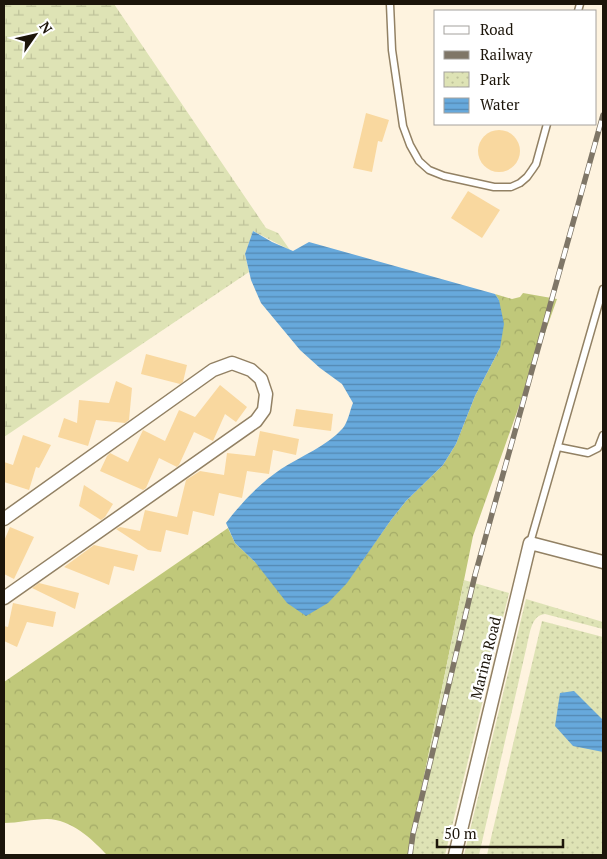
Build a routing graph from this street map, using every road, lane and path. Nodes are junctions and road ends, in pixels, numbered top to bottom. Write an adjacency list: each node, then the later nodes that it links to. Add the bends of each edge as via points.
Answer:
1 (390, 4): 2 (lane, via 392,50 403,126 419,161 429,170 494,186 520,184 536,164)
2 (547, 125)
3 (603, 288): 5 (lane)
4 (603, 435): 5 (lane, via 598,448 588,453)
5 (558, 447): 7 (lane)
6 (4, 518): 9 (street, via 213,370 232,363 251,370 261,379 266,394 264,410 256,421)
7 (530, 542): 8 (street); 10 (street, Marina Road)
8 (603, 562)
9 (4, 598)
10 (455, 855)

